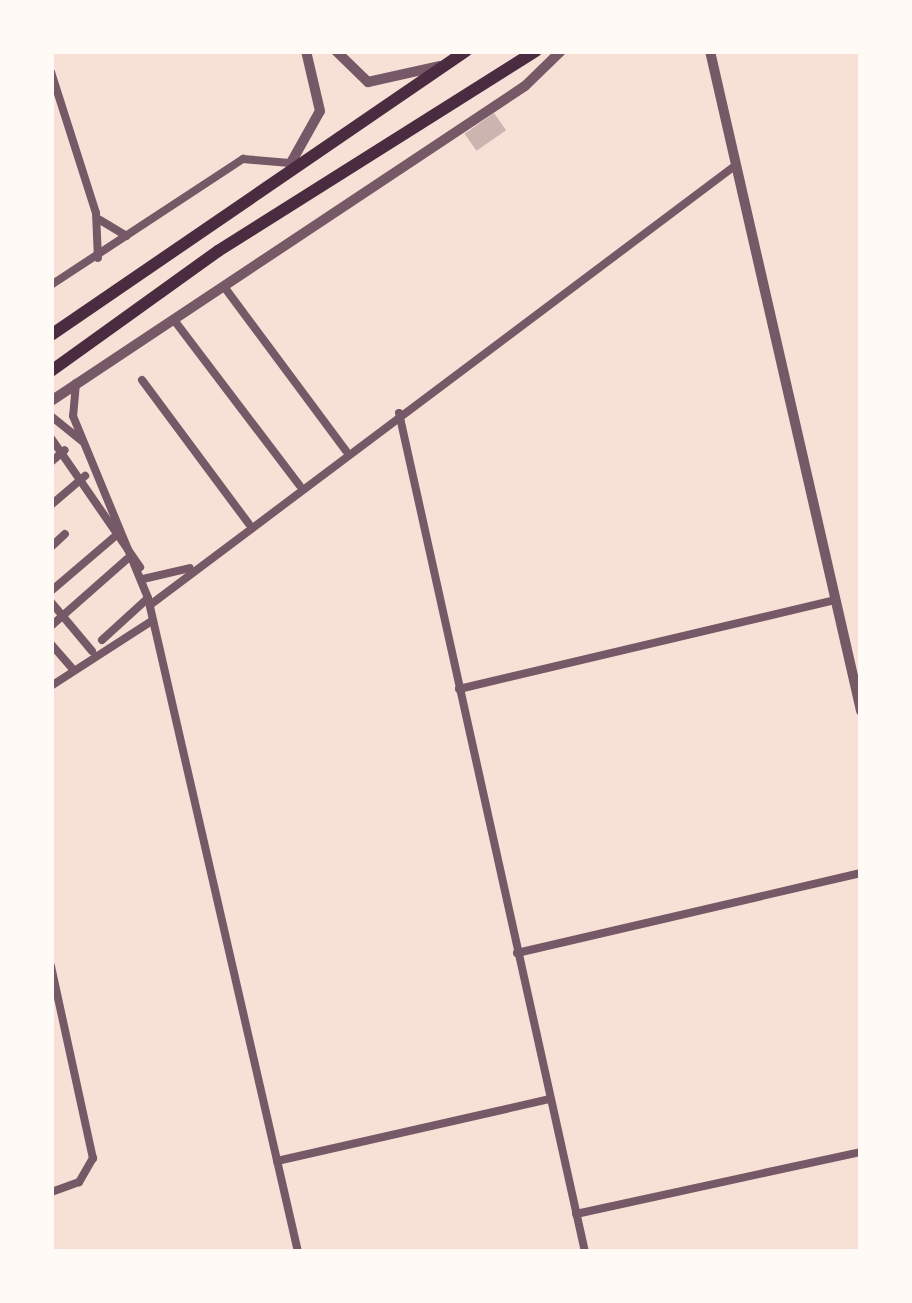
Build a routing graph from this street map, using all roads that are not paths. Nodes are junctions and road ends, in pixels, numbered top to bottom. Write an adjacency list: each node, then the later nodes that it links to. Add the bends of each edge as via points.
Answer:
1 (306, 51): 9 (street, via 320,111)
2 (336, 51): 7 (street, via 368,82)
3 (466, 51): 7 (main road)
4 (536, 51): 18 (main road, via 218,251)
5 (561, 51): 15 (street, via 535,80 285,236)
6 (710, 51): 10 (street)
7 (442, 66): 9 (main road)
8 (51, 72): 11 (street)
9 (291, 162): 12 (street, via 243,158); 17 (main road)
10 (736, 165): 22 (street); 41 (street)
11 (96, 213): 12 (street); 13 (street)
12 (128, 236): 13 (street)
13 (98, 258): 14 (street)
14 (51, 286)
15 (225, 288): 16 (street); 27 (street)
16 (171, 316): 20 (street); 30 (street)
17 (51, 335)
18 (51, 371)
19 (142, 380): 32 (street)
20 (76, 381): 21 (street); 25 (street, via 74,416)
21 (51, 400)
22 (399, 412): 27 (street); 51 (street)
23 (51, 416): 25 (street)
24 (51, 438): 26 (street)
25 (87, 446): 37 (street)
26 (65, 450): 28 (street); 29 (street)
27 (346, 451): 30 (street)
28 (51, 462)
29 (85, 476): 31 (street); 34 (street)
30 (300, 486): 32 (street)
31 (51, 506)
32 (249, 524): 38 (street)
33 (65, 534): 35 (street)
34 (112, 538): 36 (street); 40 (street)
35 (51, 546)
36 (127, 559): 37 (street); 44 (street)
37 (140, 567): 39 (street)
38 (192, 568): 39 (street); 42 (street)
39 (143, 579): 42 (street)
40 (51, 591)
41 (836, 600): 51 (street); 52 (street)
42 (149, 601): 45 (street); 48 (street)
43 (51, 602): 44 (street)
44 (63, 616): 46 (street); 48 (street)
45 (153, 620): 48 (street); 60 (street)
46 (51, 626)
47 (51, 644): 49 (street)
48 (95, 649): 49 (street)
49 (72, 668): 50 (street)
50 (51, 686)
51 (459, 688): 54 (street)
52 (861, 711)
53 (861, 873): 54 (street)
54 (517, 953): 58 (street)
55 (51, 966): 56 (street)
56 (64, 1025): 57 (street); 61 (street, via 91,1166)
57 (51, 1028)
58 (548, 1099): 60 (street); 62 (street)
59 (861, 1152): 62 (street)
60 (277, 1161): 63 (street)
61 (51, 1192)
62 (576, 1214): 64 (street)
63 (298, 1252)
64 (585, 1252)

